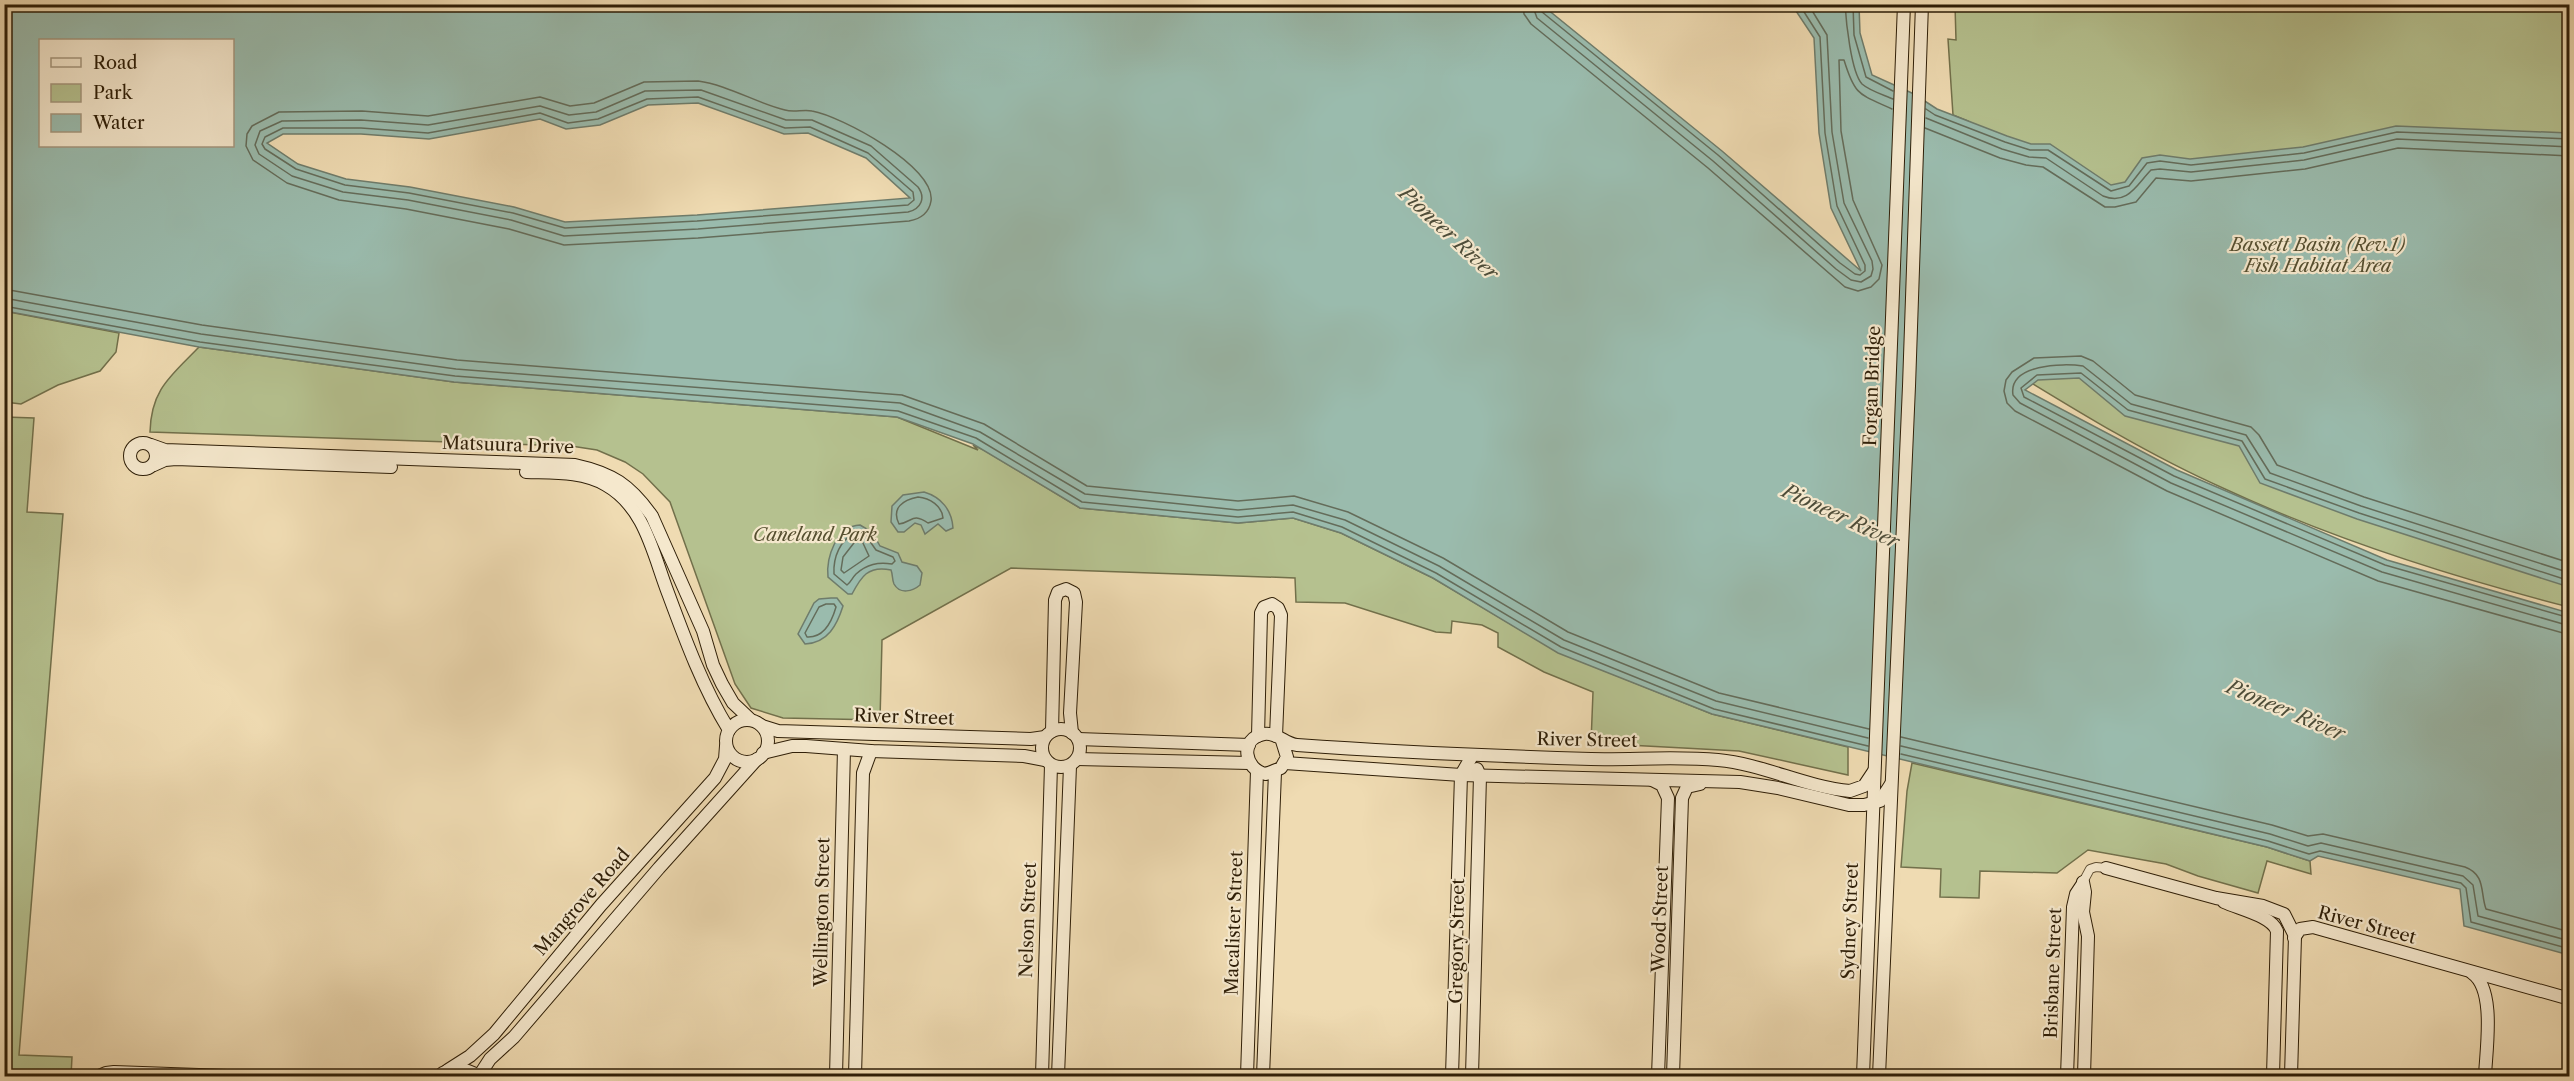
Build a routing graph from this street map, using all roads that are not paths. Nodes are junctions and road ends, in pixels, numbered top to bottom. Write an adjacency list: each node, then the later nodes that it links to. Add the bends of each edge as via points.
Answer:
1 (1904, 5): 23 (street, Forgan Bridge)
2 (1922, 6): 25 (street, Forgan Bridge)
3 (151, 445): 4 (street, via 156,453); 4 (street, via 136,445 130,458 140,469); 7 (street, Matsuura Drive, via 165,450 575,465 612,476 652,516 726,693)
4 (154, 465): 8 (street, Matsuura Drive, via 176,459 556,473 585,476 605,484 621,496 641,522 707,691)
5 (1260, 673): 6 (street); 6 (street, via 1261,613 1272,604 1281,615); 12 (street)
6 (1279, 675): 11 (street)
7 (756, 723): 8 (street, via 738,721); 9 (street, River Street, via 788,732 1031,739); 16 (street, via 768,742)
8 (729, 730): 13 (street)
9 (1048, 734): 10 (street, via 1062,729); 10 (street, via 1055,600 1058,591 1066,589 1074,593 1076,602 1070,713); 19 (street, via 1041,749)
10 (1075, 736): 12 (street); 20 (street, via 1080,749)
11 (1279, 738): 12 (street, via 1264,734); 17 (street, River Street, via 1293,745); 21 (street, via 1287,751)
12 (1253, 740): 22 (street, via 1247,757)
13 (726, 746): 16 (street, via 739,760 751,761); 54 (street, Mangrove Road, via 725,759 715,778 601,905 494,1034 470,1056)
14 (844, 749): 15 (street, River Street); 16 (street, River Street, via 792,746); 58 (street, Wellington Street)
15 (871, 751): 19 (street, River Street, via 1024,756); 59 (street, Wellington Street, via 863,773)
16 (760, 756): 55 (street, Mangrove Road)
17 (1472, 756): 18 (street, River Street); 26 (street, Gregory Street); 27 (street, Gregory Street)
18 (1685, 759): 23 (street, River Street, via 1725,760 1850,791 1867,784); 29 (street, via 1701,766 1723,768 1723,776)
19 (1048, 763): 20 (street, via 1057,768); 60 (street, Nelson Street)
20 (1073, 763): 22 (street); 61 (street, Nelson Street)
21 (1285, 763): 24 (street); 26 (street, River Street)
22 (1253, 767): 24 (street, via 1266,774); 62 (street, Macalister Street)
23 (1875, 767): 30 (street, Sydney Street)
24 (1275, 772): 63 (street, Macalister Street)
25 (1893, 773): 30 (street, via 1886,795); 34 (street, Sydney Street)
26 (1461, 775): 27 (street, River Street); 31 (street, Gregory Street)
27 (1480, 776): 28 (street, River Street); 32 (street, Gregory Street)
28 (1646, 779): 29 (street, River Street); 37 (street, Wood Street, via 1660,783 1667,795)
29 (1711, 781): 30 (street, River Street, via 1771,786 1849,805); 38 (street, Wood Street, via 1688,786 1682,795)
30 (1873, 804): 35 (street, Sydney Street)
31 (1460, 807): 32 (street, via 1470,801); 64 (street, Gregory Street)
32 (1479, 807): 65 (street, Gregory Street)
33 (2106, 868): 36 (street, River Street, via 2090,869); 39 (street, River Street)
34 (1886, 870): 35 (street); 69 (street, Sydney Street)
35 (1869, 877): 68 (street, Sydney Street)
36 (2083, 884): 40 (street, Brisbane Street, via 2073,904); 41 (street, Brisbane Street)
37 (1665, 889): 38 (street); 44 (street, Wood Street)
38 (1679, 890): 45 (street, Wood Street)
39 (2216, 897): 42 (street, River Street, via 2281,911 2290,924); 43 (street, via 2272,922)
40 (2072, 929): 41 (street); 70 (street, Brisbane Street)
41 (2087, 929): 71 (street, Brisbane Street)
42 (2294, 941): 43 (street, via 2280,938); 46 (street, River Street, via 2300,929 2313,927); 73 (street)
43 (2277, 944): 72 (street)
44 (1662, 958): 45 (street); 50 (street, Wood Street)
45 (1677, 959): 51 (street, Wood Street)
46 (2472, 973): 47 (street, River Street); 49 (street, via 2482,984)
47 (2509, 983): 48 (street, River Street); 49 (street, via 2496,988)
48 (2570, 999)
49 (2488, 1008): 74 (street)
50 (1660, 1012): 51 (street); 52 (street, Wood Street)
51 (1675, 1012): 53 (street, Wood Street)
52 (1659, 1049): 53 (street); 66 (street, Wood Street)
53 (1673, 1049): 67 (street, Wood Street)
54 (440, 1074): 55 (street, via 464,1069)
55 (479, 1076)
56 (99, 1077): 57 (street, via 114,1072)
57 (227, 1077)
58 (836, 1077)
59 (855, 1077)
60 (1041, 1077)
61 (1058, 1077)
62 (1247, 1077)
63 (1263, 1077)
64 (1452, 1077)
65 (1472, 1077)
66 (1658, 1077)
67 (1673, 1077)
68 (1863, 1077)
69 (1879, 1077)
70 (2067, 1077)
71 (2084, 1077)
72 (2273, 1077)
73 (2291, 1077)
74 (2485, 1077)

